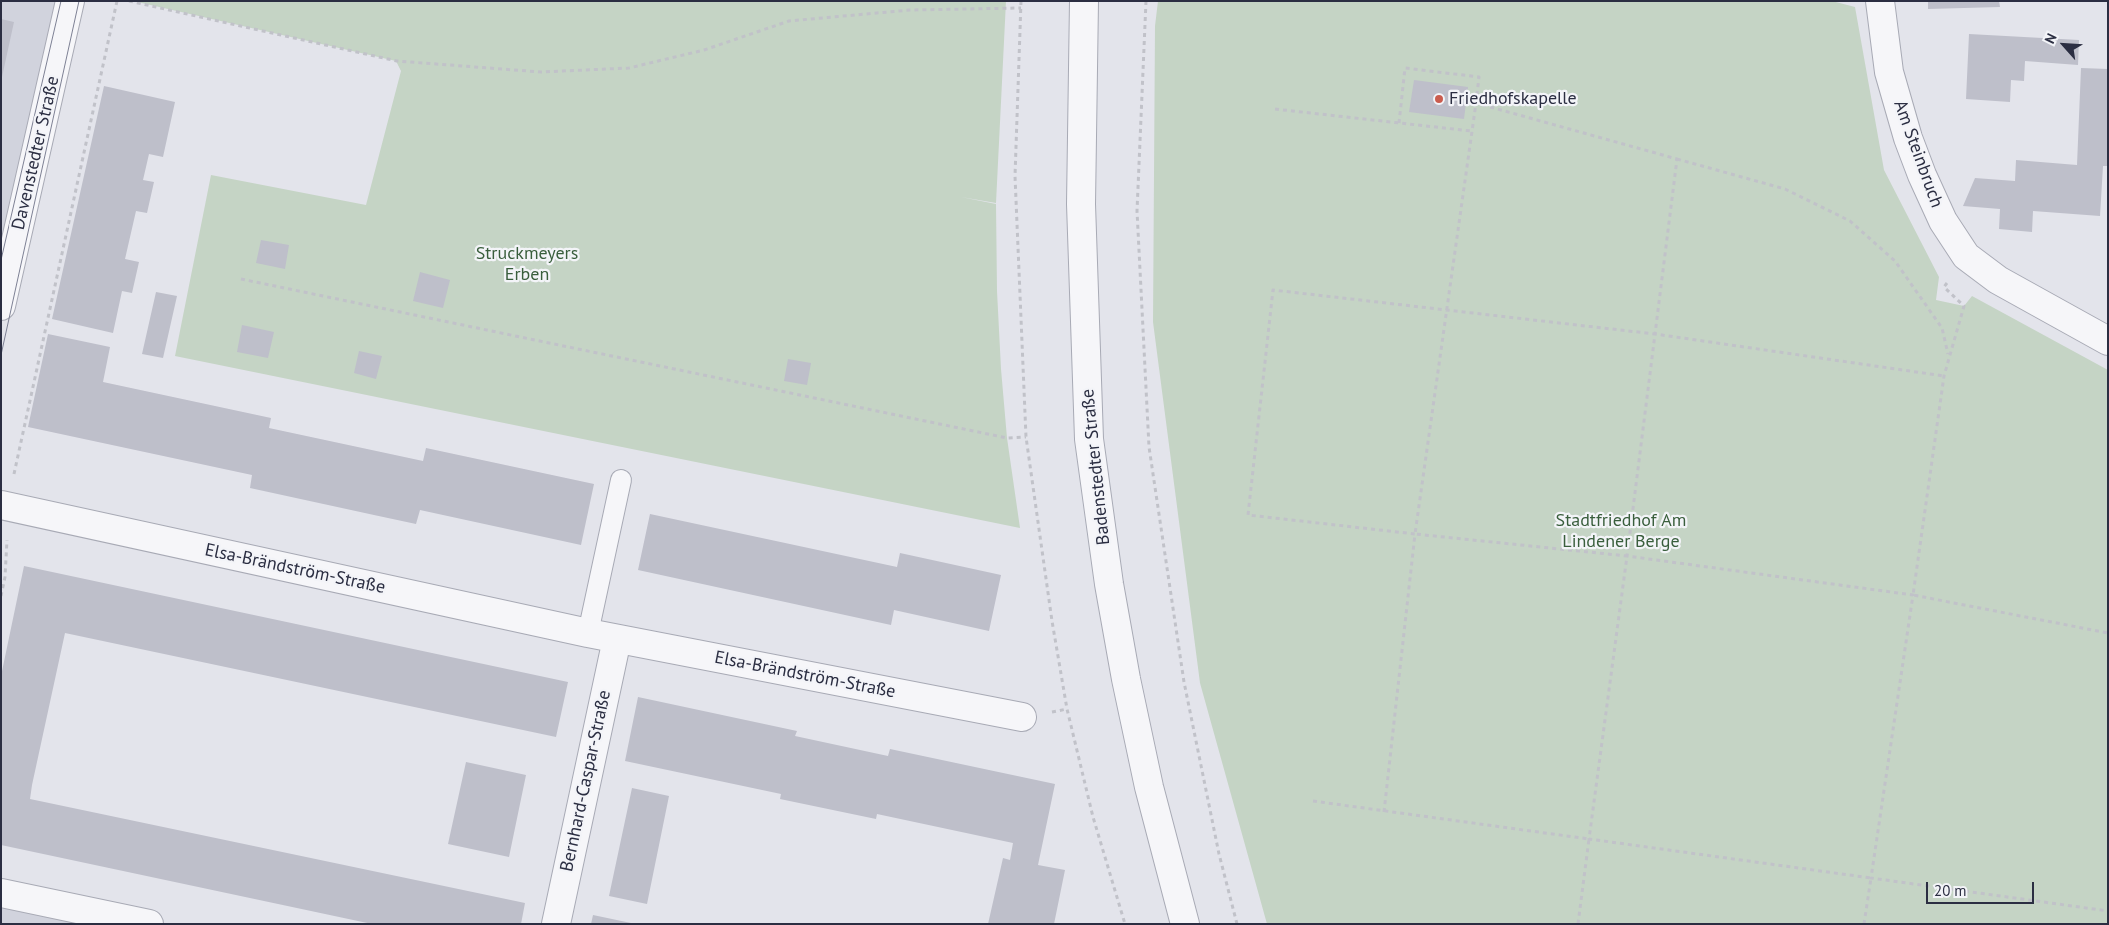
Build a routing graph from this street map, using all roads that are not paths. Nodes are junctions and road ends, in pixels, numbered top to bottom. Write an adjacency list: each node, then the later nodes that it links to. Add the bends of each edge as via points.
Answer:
1 (70, 1): 4 (street, Davenstedter Straße)
2 (1084, 1): 14 (street, Badenstedter Straße, via 1081,204 1089,439 1126,679)
3 (1880, 1): 5 (street, Am Steinbruch, via 1889,72 1908,138 1943,221 1966,256 1998,280)
4 (1, 306)
5 (2108, 341)
6 (621, 480): 8 (lane)
7 (5, 506): 8 (street, Elsa-Brändström-Straße)
8 (588, 633): 9 (street, Elsa-Brändström-Straße)
9 (617, 639): 10 (street, Elsa-Brändström-Straße); 13 (street, Bernhard-Caspar-Straße)
10 (1022, 717)
11 (1, 893): 12 (street)
12 (149, 924)
13 (556, 924)
14 (1184, 924)

